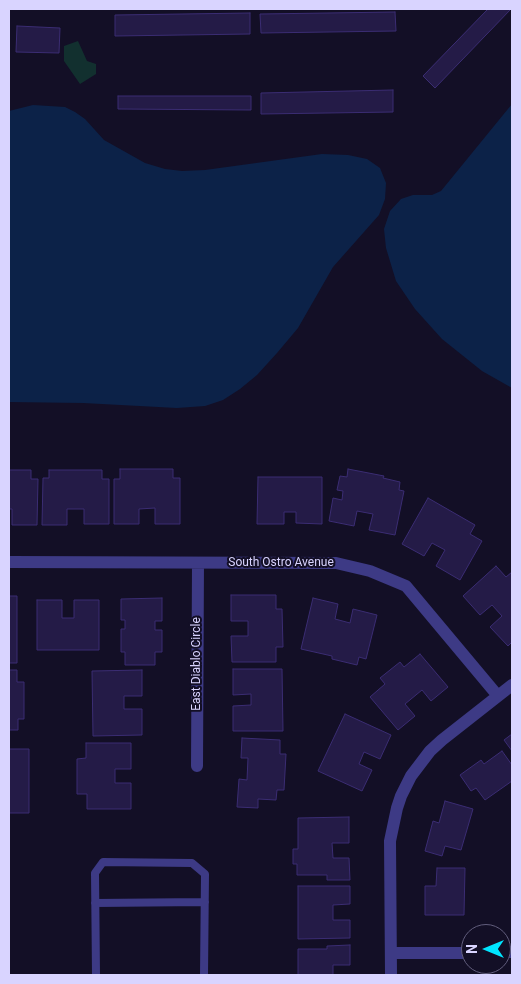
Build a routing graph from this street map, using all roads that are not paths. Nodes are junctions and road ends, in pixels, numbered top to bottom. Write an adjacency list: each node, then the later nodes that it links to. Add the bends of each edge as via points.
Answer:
1 (9, 562): 2 (street, South Ostro Avenue)
2 (198, 563): 4 (street, South Ostro Avenue, via 336,563 370,571 406,586); 5 (street, East Diablo Circle)
3 (512, 685): 4 (street)
4 (498, 696): 8 (street, via 442,740 411,776 401,796 390,841)
5 (197, 766)
6 (205, 902): 7 (lane); 7 (lane, via 205,874 192,863 103,862 95,872); 11 (lane)
7 (95, 903): 10 (lane)
8 (391, 953): 9 (street); 12 (street)
9 (461, 953)
10 (96, 975)
11 (204, 975)
12 (391, 975)

